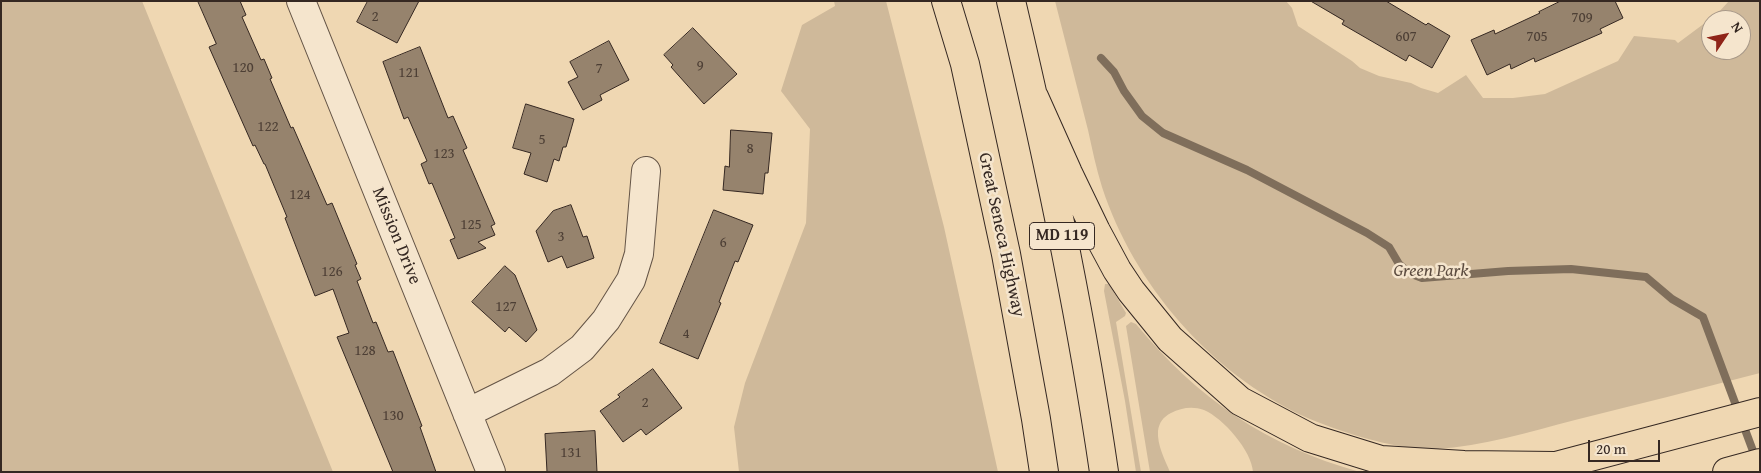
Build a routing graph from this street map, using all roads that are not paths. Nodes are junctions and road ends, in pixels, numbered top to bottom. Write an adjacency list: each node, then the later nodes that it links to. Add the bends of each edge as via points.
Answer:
1 (301, 1): 7 (street, Mission Drive)
2 (946, 1): 10 (main road, Great Seneca Highway / MD 119, via 965,64 1006,254)
3 (1011, 1): 4 (main road, MD 119)
4 (1034, 97): 8 (main road, via 1096,231 1131,291 1170,339 1240,400 1310,438 1381,460); 11 (main road, MD 119, via 1092,388)
5 (646, 171): 7 (street, via 639,254 631,280 606,320 582,348 550,372)
6 (1760, 412): 8 (main road)
7 (467, 413): 9 (street, Mission Drive)
8 (1544, 469)
9 (491, 472)
10 (1044, 472)
11 (1104, 472)

